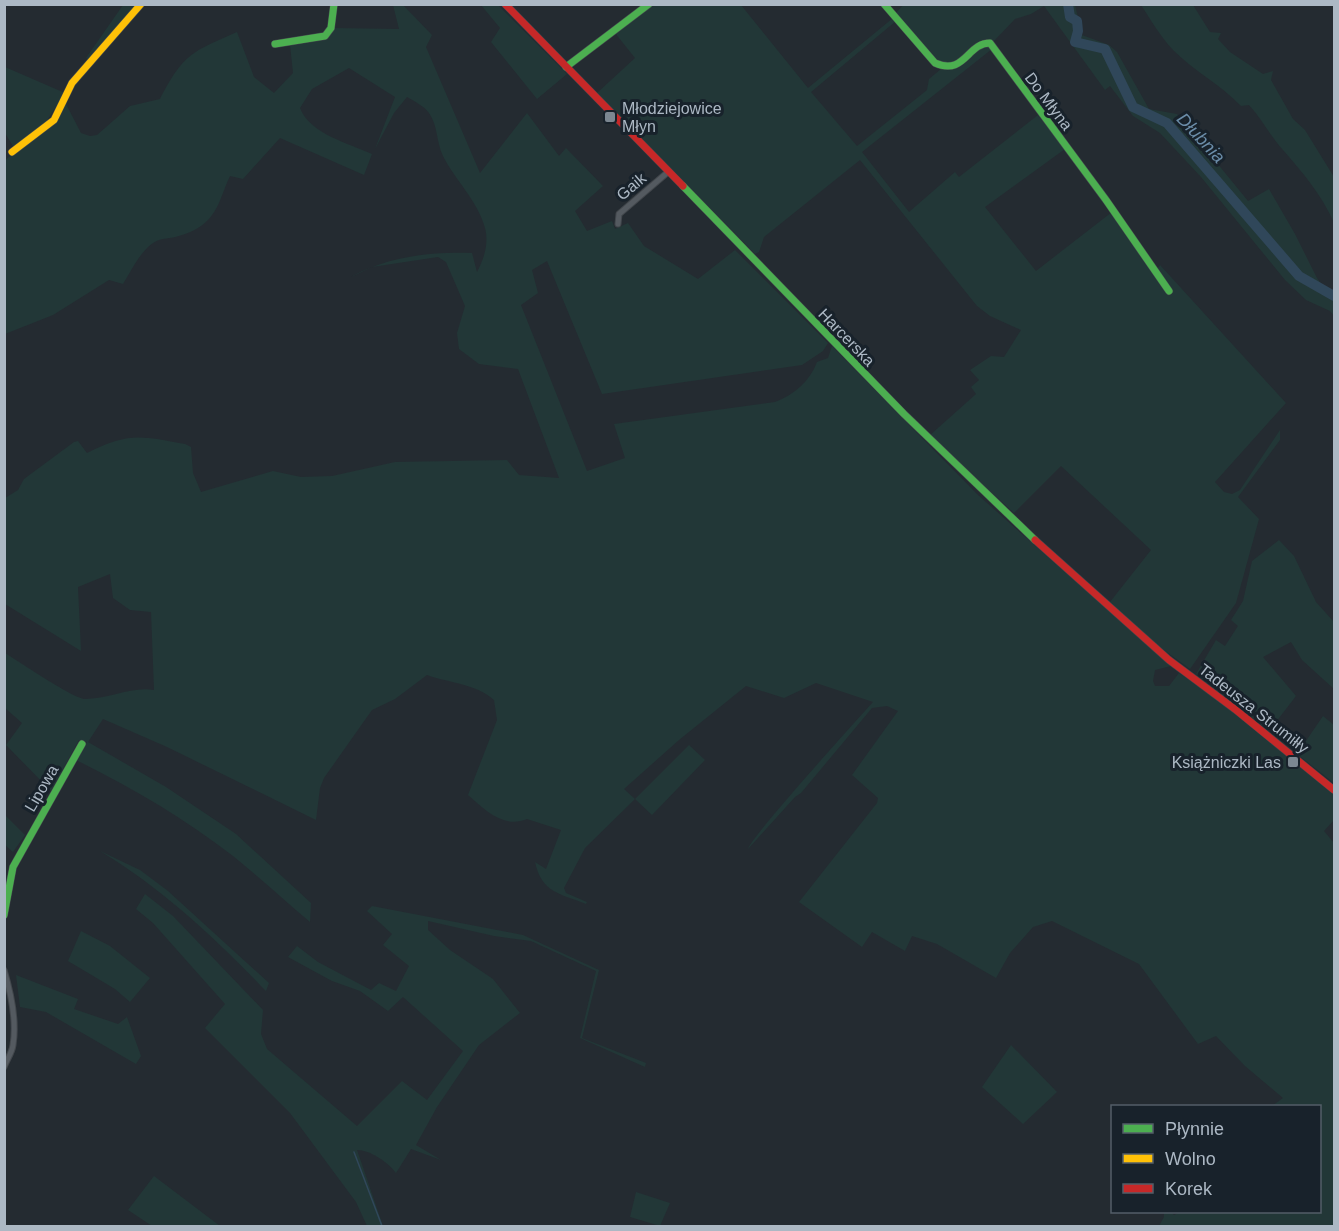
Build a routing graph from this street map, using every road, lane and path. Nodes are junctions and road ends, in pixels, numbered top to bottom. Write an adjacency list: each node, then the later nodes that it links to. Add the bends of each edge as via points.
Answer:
1 (141, 4): 8 (street, via 72,83 54,120)
2 (334, 4): 6 (street, via 331,28 325,36)
3 (505, 4): 7 (street, Harcerska)
4 (649, 4): 7 (street)
5 (884, 4): 11 (street, Do Młyna, via 934,63 942,67 957,66 982,43 990,43)
6 (275, 44)
7 (566, 67): 9 (street, Harcerska)
8 (12, 152)
9 (668, 172): 10 (street, Gaik, via 619,214); 12 (street, Harcerska, via 984,493)
10 (618, 224)
11 (1169, 291)
12 (1185, 671): 14 (street, Tadeusza Strumiłły)
13 (82, 744): 15 (street, Lipowa, via 13,867)
14 (1335, 790)
15 (4, 915)
16 (4, 970): 17 (street, via 12,995 14,1037)
17 (4, 1066)

